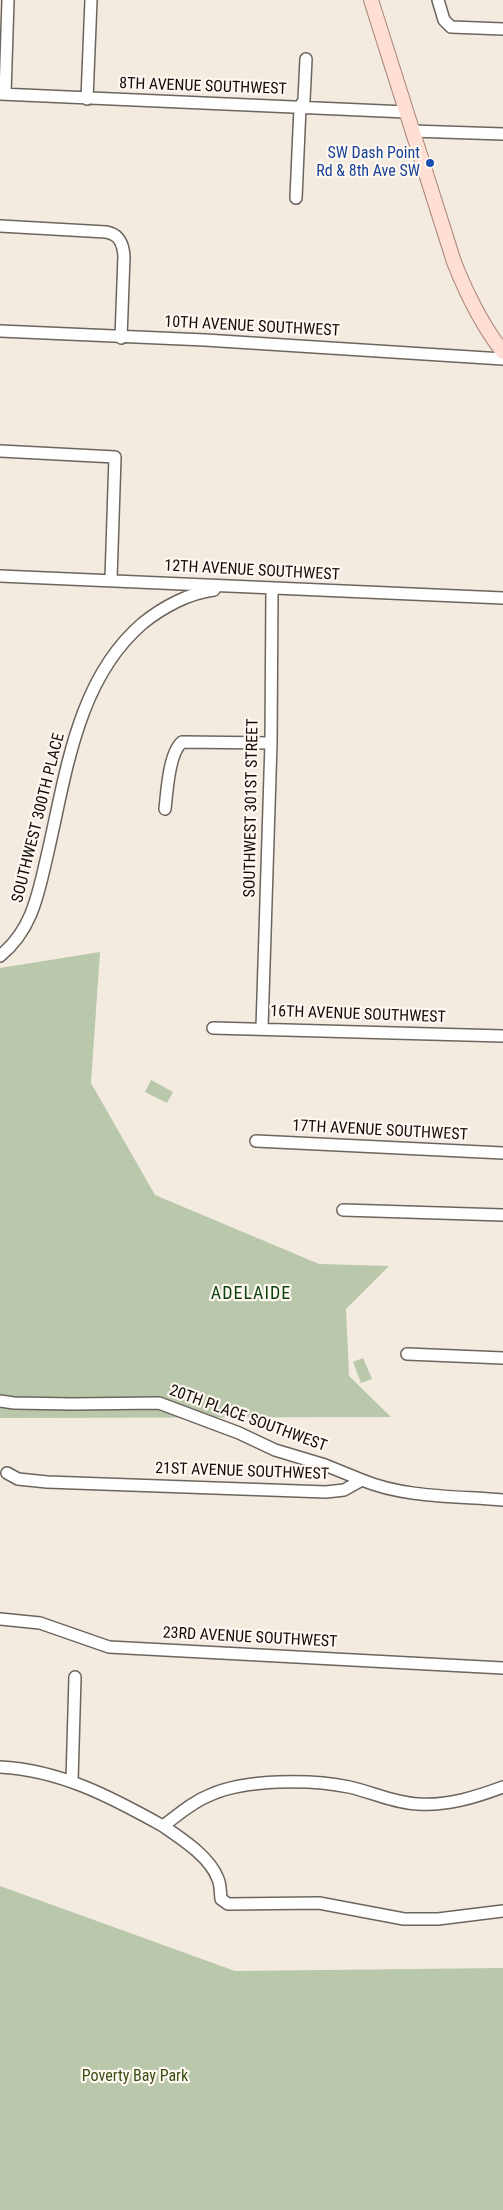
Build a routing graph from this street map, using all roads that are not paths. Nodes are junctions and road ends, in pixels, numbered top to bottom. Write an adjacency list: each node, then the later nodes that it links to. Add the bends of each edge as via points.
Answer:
1 (8, 0): 7 (street)
2 (91, 0): 8 (street)
3 (371, 0): 10 (main road)
4 (438, 0): 5 (street, via 444,20 451,27)
5 (503, 29)
6 (306, 59): 9 (street, via 304,100)
7 (2, 94): 8 (street, 8TH AVENUE SOUTHWEST)
8 (87, 99): 9 (street, 8TH AVENUE SOUTHWEST)
9 (300, 108): 10 (street, 8TH AVENUE SOUTHWEST); 13 (street)
10 (406, 112): 11 (main road)
11 (412, 131): 12 (street); 17 (main road, via 462,284 486,330)
12 (503, 134)
13 (296, 198)
14 (0, 226): 16 (street, via 106,232 118,237 124,256)
15 (0, 331): 16 (street, 10TH AVENUE SOUTHWEST)
16 (121, 338): 18 (street, 10TH AVENUE SOUTHWEST, via 205,340)
17 (503, 352)
18 (503, 359)
19 (0, 451): 21 (street, via 115,457)
20 (0, 576): 21 (street, 12TH AVENUE SOUTHWEST)
21 (111, 580): 22 (street, 12TH AVENUE SOUTHWEST)
22 (241, 588): 23 (street, 12TH AVENUE SOUTHWEST); 27 (street, SOUTHWEST 300TH PLACE, via 211,591 174,603 138,628 111,658 90,697 76,733 62,781 34,910 23,933)
23 (272, 588): 24 (street, 12TH AVENUE SOUTHWEST); 25 (street, SOUTHWEST 301ST STREET)
24 (503, 598)
25 (271, 743): 26 (street, via 182,742 173,756); 29 (street, SOUTHWEST 301ST STREET)
26 (165, 809)
27 (0, 956)
28 (213, 1028): 29 (street, 16TH AVENUE SOUTHWEST)
29 (262, 1028): 30 (street, 16TH AVENUE SOUTHWEST)
30 (503, 1036)
31 (256, 1142): 32 (street, 17TH AVENUE SOUTHWEST)
32 (503, 1152)
33 (343, 1210): 34 (street)
34 (503, 1215)
35 (407, 1354): 36 (street)
36 (503, 1358)
37 (0, 1401): 39 (street, 20TH PLACE SOUTHWEST, via 159,1403 280,1452)
38 (7, 1473): 39 (street, 21ST AVENUE SOUTHWEST, via 18,1479 47,1482 316,1492 344,1490)
39 (362, 1480): 40 (street, via 398,1490)
40 (503, 1500)
41 (0, 1619): 42 (street, 23RD AVENUE SOUTHWEST, via 40,1623 109,1647)
42 (503, 1668)
43 (75, 1678): 45 (street)
44 (0, 1768): 45 (street, via 38,1770)
45 (72, 1781): 47 (street)
46 (503, 1786): 47 (street, via 455,1802 427,1804 398,1802 332,1784 285,1783 240,1787 208,1795)
47 (162, 1826): 48 (street, via 211,1867 225,1902 320,1903 404,1919 438,1919)
48 (503, 1911)

